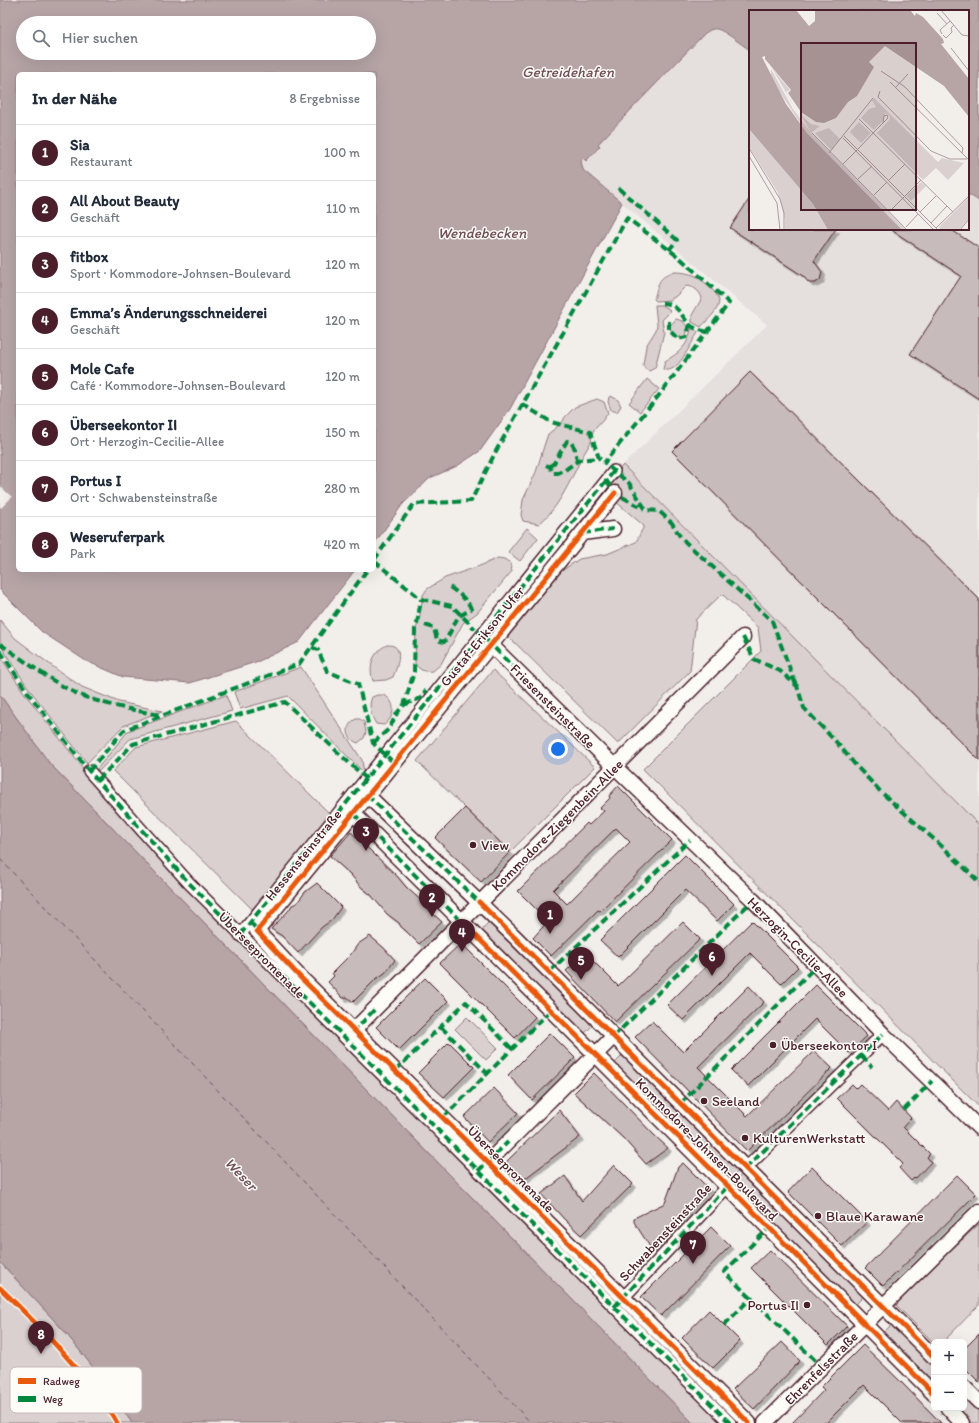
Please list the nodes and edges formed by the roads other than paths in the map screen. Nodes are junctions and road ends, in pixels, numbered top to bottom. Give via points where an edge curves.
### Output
1 (614, 471) dead end
2 (615, 492) dead end
3 (613, 529) dead end
4 (582, 533) junction
5 (743, 637) dead end
6 (491, 645) junction
7 (615, 767) junction
8 (89, 771) dead end
9 (368, 795) junction
10 (352, 813) junction
11 (479, 902) junction
12 (462, 921) junction
13 (253, 927) junction
14 (240, 934) junction
15 (354, 1030) junction
16 (883, 1034) junction
17 (613, 1037) junction
18 (596, 1055) junction
19 (979, 1128) edge
20 (488, 1162) junction
21 (745, 1169) junction
22 (728, 1186) junction
23 (979, 1212) edge
24 (623, 1298) junction
25 (883, 1306) junction
26 (865, 1325) junction
27 (931, 1354) edge
28 (967, 1390) edge
29 (931, 1391) edge
30 (979, 1402) edge
31 (951, 1411) edge
32 (730, 1423) edge
33 (749, 1423) edge
34 (765, 1423) edge
35 (962, 1423) edge

1 - 13 street
2 - 4 street, Gustaf-Erikson-Ufer
3 - 4 street
4 - 6 street, Gustaf-Erikson-Ufer
5 - 7 street, Kommodore-Ziegenbein-Allee
6 - 7 street, Friesensteinstraße
6 - 9 street, Gustaf-Erikson-Ufer
7 - 11 street, Kommodore-Ziegenbein-Allee
7 - 16 street, Herzogin-Cecilie-Allee via 753,900
8 - 14 street, Überseepromenade via 189,883
9 - 10 street, Hessensteinstraße
9 - 11 street, Kommodore-Johnsen-Boulevard
10 - 12 street, Kommodore-Johnsen-Boulevard
10 - 13 street, Hessensteinstraße
11 - 12 street, Kommodore-Ziegenbein-Allee
11 - 17 street, Kommodore-Johnsen-Boulevard
12 - 15 street, Kommodore-Ziegenbein-Allee
12 - 18 street, Kommodore-Johnsen-Boulevard
13 - 14 street
13 - 15 street, Überseepromenade
14 - 32 street, Überseepromenade
15 - 20 street, Überseepromenade
16 - 19 street, Herzogin-Cecilie-Allee
16 - 21 street
17 - 18 street
17 - 21 street, Kommodore-Johnsen-Boulevard
18 - 20 street
18 - 22 street, Kommodore-Johnsen-Boulevard
20 - 24 street, Überseepromenade
21 - 25 street, Kommodore-Johnsen-Boulevard
22 - 24 street, Schwabensteinstraße
22 - 26 street, Kommodore-Johnsen-Boulevard
23 - 25 street, Ehrenfelsstraße
24 - 33 street, Überseepromenade
25 - 26 street, Ehrenfelsstraße
25 - 27 street, Kommodore-Johnsen-Boulevard
26 - 29 street, Kommodore-Johnsen-Boulevard
26 - 34 street, Ehrenfelsstraße
28 - 30 street
31 - 35 street

